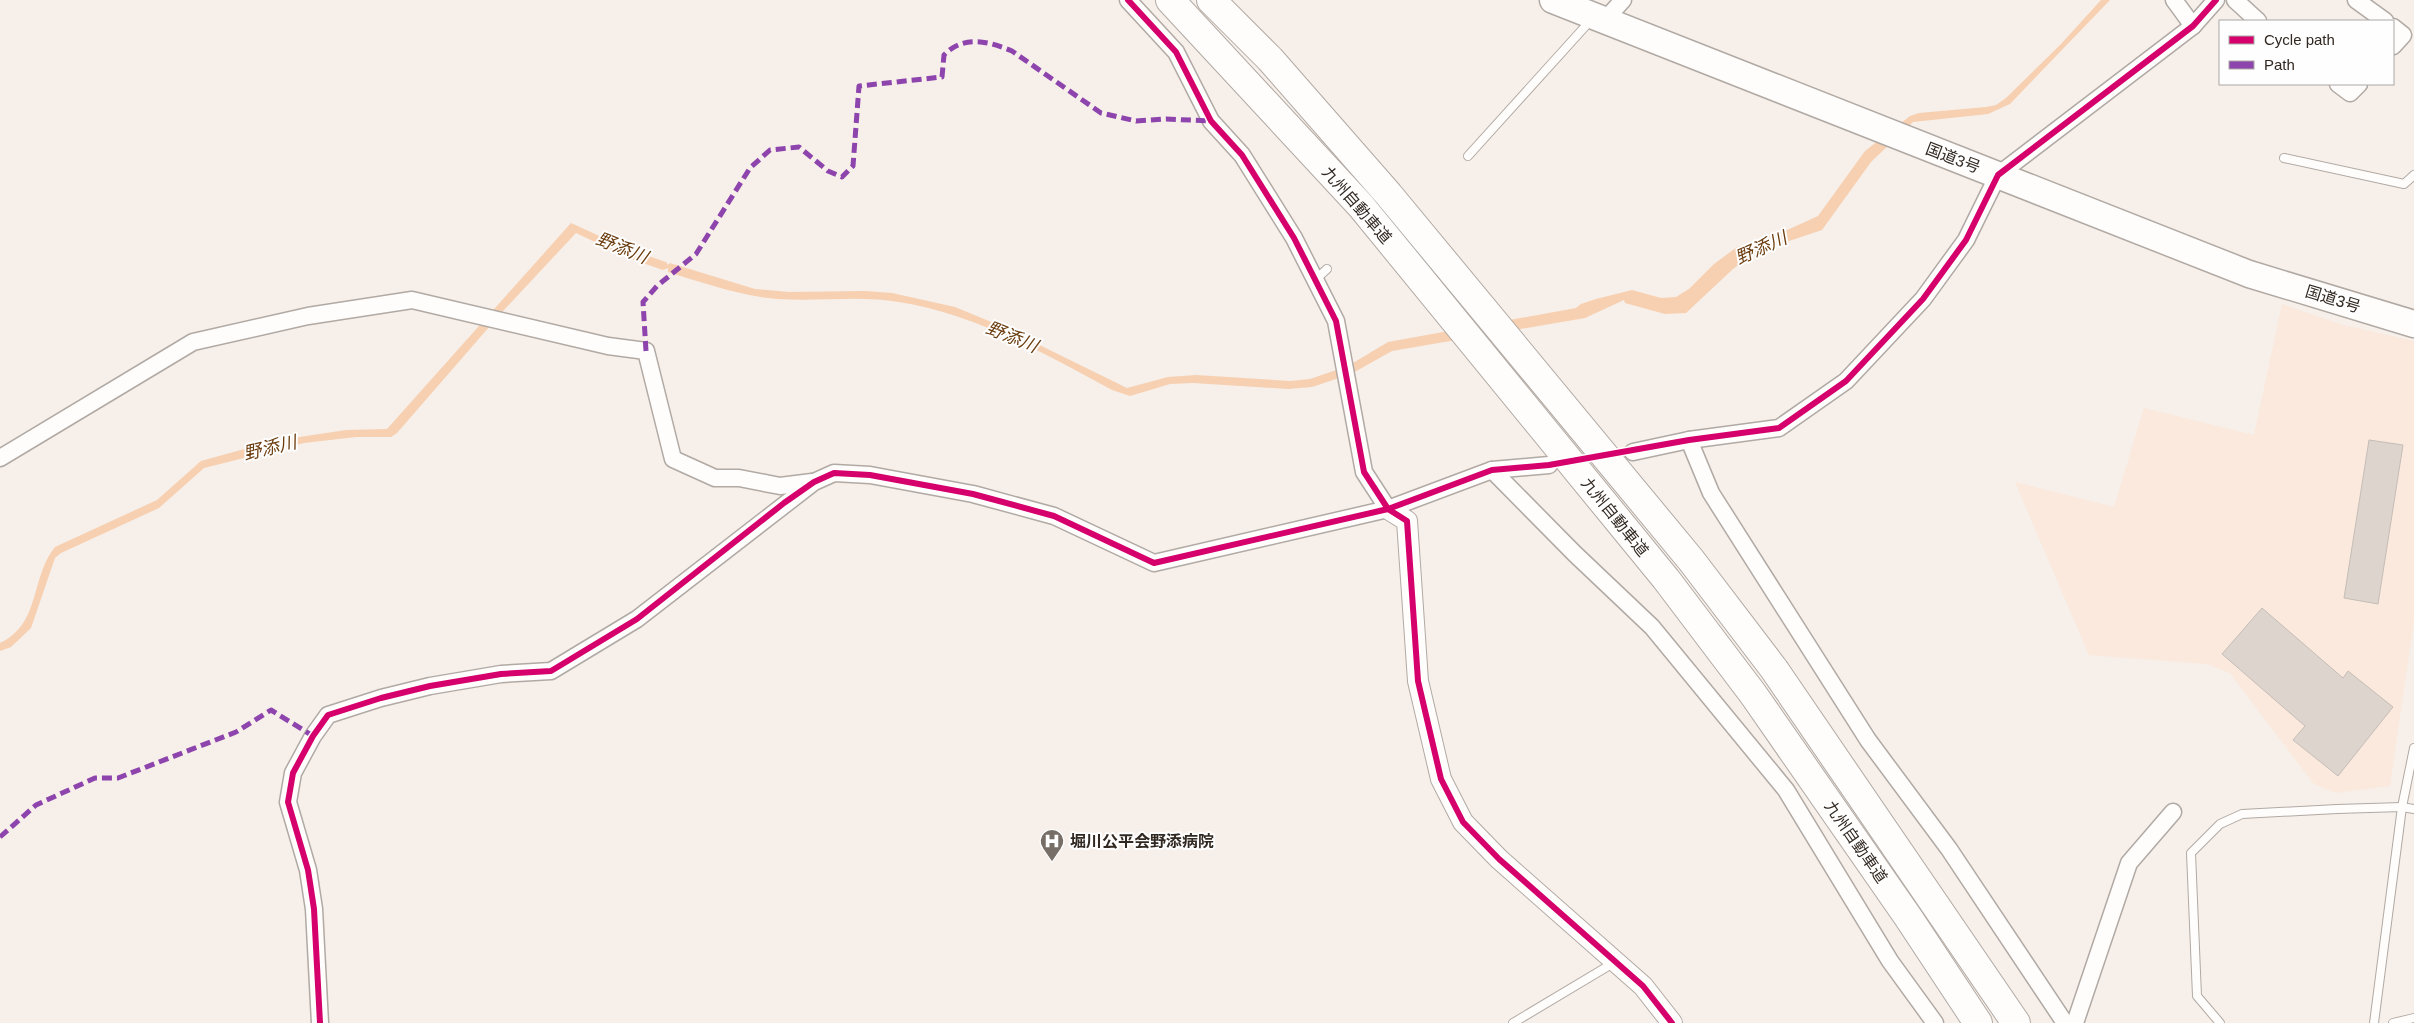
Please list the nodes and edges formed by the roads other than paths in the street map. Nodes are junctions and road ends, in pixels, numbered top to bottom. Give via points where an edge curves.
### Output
1 (1128, 0) edge
2 (1170, 0) edge
3 (1211, 0) edge
4 (1554, 0) edge
5 (1623, 0) edge
6 (2174, 0) edge
7 (2216, 0) edge
8 (2235, 0) edge
9 (2356, 0) edge
10 (1600, 18) junction
11 (2257, 20) edge
12 (2384, 20) edge
13 (2193, 26) junction
14 (2394, 28) edge
15 (2394, 45) edge
16 (2339, 85) edge
17 (2358, 85) edge
18 (1468, 156) dead end
19 (2284, 158) dead end
20 (1998, 175) junction
21 (2414, 175) edge
22 (1327, 269) dead end
23 (1314, 280) junction
24 (2414, 324) edge
25 (1689, 440) junction
26 (1633, 452) dead end
27 (0, 458) edge
28 (1549, 466) dead end
29 (1492, 470) junction
30 (814, 482) junction
31 (1388, 508) junction
32 (2414, 748) edge
33 (2402, 807) junction
34 (2414, 808) edge
35 (2174, 812) dead end
36 (1617, 961) junction
37 (2414, 1018) edge
38 (320, 1023) edge
39 (1513, 1023) edge
40 (1672, 1023) edge
41 (1935, 1023) edge
42 (1978, 1023) edge
43 (2016, 1023) edge
44 (2065, 1023) edge
45 (2075, 1023) edge
46 (2220, 1023) edge
47 (2374, 1023) edge
48 (2393, 1023) edge

1 - 23 street via 1176,52 1212,121 1242,155 1294,238
2 - 42 highway, 九州自動車道 via 1361,206 1666,579 1753,694
3 - 43 highway, 九州自動車道 via 1270,59 1389,195 1691,560 1774,669
4 - 10 highway, 国道3号
5 - 10 street
6 - 13 street
7 - 13 street
8 - 11 street
9 - 12 street
10 - 18 lane
10 - 20 highway, 国道3号
13 - 20 street
14 - 15 street via 2403,35
16 - 17 street via 2350,93
19 - 21 lane via 2404,184
20 - 24 highway, 国道3号 via 2249,274
20 - 25 street via 1966,240 1923,299 1846,381 1779,428
22 - 23 lane
23 - 31 street via 1336,320 1364,472
25 - 26 street
25 - 44 street via 1711,493 1868,740 1949,849
27 - 30 street via 193,342 308,316 412,300 608,346 646,351 673,459 715,478 739,478 780,486
28 - 29 street
29 - 31 street
29 - 41 street via 1652,627 1786,790 1890,961
30 - 31 street via 834,473 870,475 973,494 1054,516 1154,563
30 - 38 street via 637,618 551,671 500,674 430,686 328,715 293,773 288,802 308,870 314,909
31 - 36 street via 1407,521 1418,681 1441,779 1464,822 1499,859
32 - 33 lane
33 - 34 lane
33 - 46 lane via 2242,814 2220,824 2192,853 2197,996
33 - 47 lane
35 - 45 street via 2129,863
36 - 39 lane
36 - 40 street via 1643,986
37 - 48 lane

